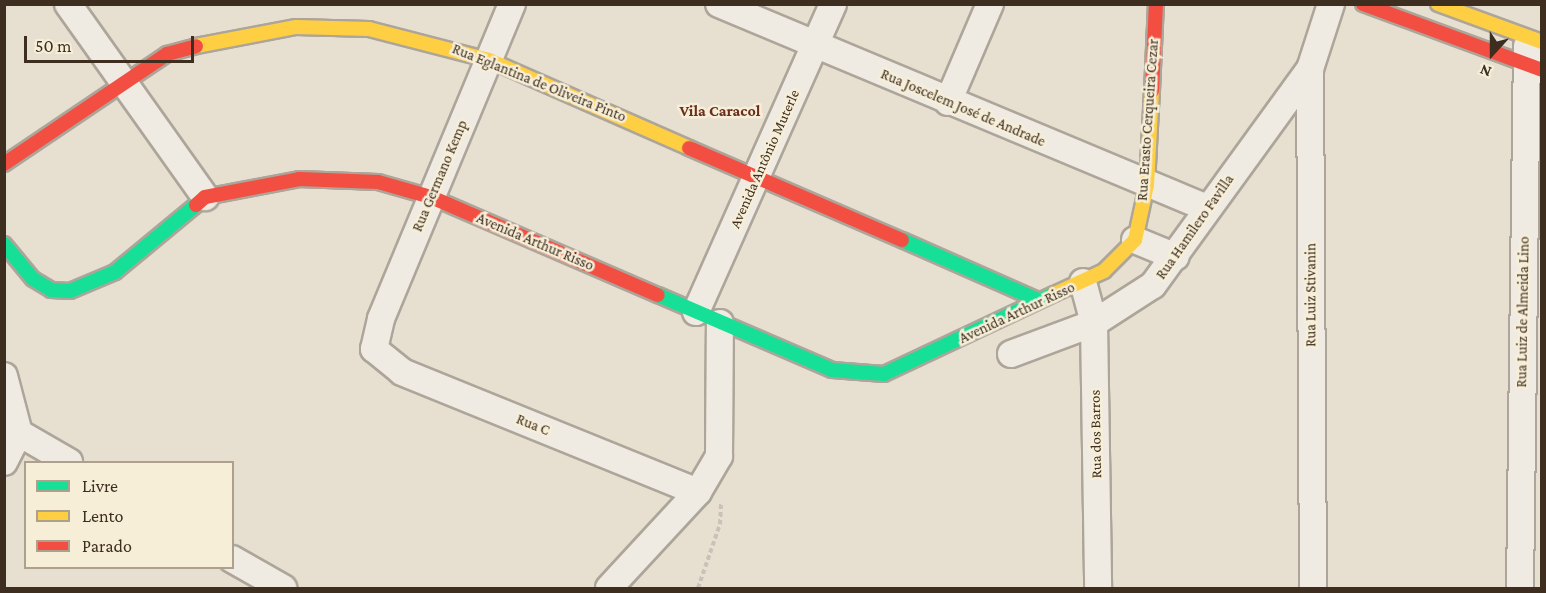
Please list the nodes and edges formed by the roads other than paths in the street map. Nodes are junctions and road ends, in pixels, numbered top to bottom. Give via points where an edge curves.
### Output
1 (68, 4) edge
2 (512, 4) edge
3 (719, 4) edge
4 (832, 4) edge
5 (990, 4) edge
6 (1156, 4) edge
7 (1331, 4) edge
8 (1362, 4) edge
9 (1438, 4) edge
10 (1535, 39) edge
11 (816, 46) junction
12 (489, 60) junction
13 (1534, 67) edge
14 (1310, 69) junction
15 (122, 80) junction
16 (948, 102) junction
17 (4, 164) edge
18 (759, 174) junction
19 (1147, 185) junction
20 (206, 197) junction
21 (431, 197) junction
22 (1207, 208) junction
23 (1135, 240) junction
24 (4, 244) edge
25 (1176, 257) junction
26 (1083, 282) junction
27 (1038, 300) junction
28 (696, 312) junction
29 (720, 323) junction
30 (1094, 323) junction
31 (374, 349) joint
32 (1011, 354) dead end
33 (4, 376) edge
34 (19, 433) junction
35 (67, 461) edge
36 (4, 462) edge
37 (709, 494) junction
38 (234, 560) edge
39 (283, 588) edge
40 (609, 588) edge
41 (1098, 588) edge
42 (1313, 588) edge
43 (1520, 588) edge

1 - 15 street
2 - 12 street, Rua Germano Kemp
3 - 11 street, Rua Joscelem José de Andrade
4 - 11 street, Avenida Antônio Muterle
5 - 16 street
6 - 19 street, Rua Erasto Cerqueira Cezar
7 - 14 street, Rua Luiz Stivanin
8 - 13 street
9 - 10 street
10 - 13 street, Rua Luiz de Almeida Lino
11 - 16 street, Rua Joscelem José de Andrade
11 - 18 street, Avenida Antônio Muterle
12 - 15 street, Rua Eglantina de Oliveira Pinto via 369,29 296,27 177,51
12 - 18 street, Rua Eglantina de Oliveira Pinto
12 - 21 street, Rua Germano Kemp
13 - 43 street, Rua Luiz de Almeida Lino
14 - 22 street, Rua Hamilero Favilla
14 - 42 street, Rua Luiz Stivanin
15 - 17 street, Rua Eglantina de Oliveira Pinto
15 - 20 street
16 - 19 street, Rua Joscelem José de Andrade
18 - 27 street, Rua Eglantina de Oliveira Pinto
18 - 28 street, Avenida Antônio Muterle
19 - 22 street, Rua Joscelem José de Andrade
19 - 23 street, Rua Erasto Cerqueira Cezar
20 - 21 street, Avenida Arthur Risso via 299,179 378,182
20 - 24 street, Avenida Arthur Risso via 115,272 70,291 51,290 33,279
21 - 28 street, Avenida Arthur Risso
21 - 31 street, Rua Germano Kemp
22 - 25 street, Rua Hamilero Favilla
23 - 25 street
23 - 26 street, Rua Erasto Cerqueira Cezar via 1119,261
25 - 30 street, Rua Hamilero Favilla via 1153,285
26 - 27 street, Avenida Arthur Risso
26 - 30 street, Rua dos Barros
27 - 29 street, Avenida Arthur Risso via 911,364 859,375 832,370
28 - 29 street, Avenida Arthur Risso
29 - 37 street via 719,456
30 - 32 street, Rua Hamilero Favilla
30 - 41 street, Rua dos Barros
31 - 37 street, Rua C via 402,372
33 - 34 street
34 - 35 street
34 - 36 street
37 - 40 street
38 - 39 street

